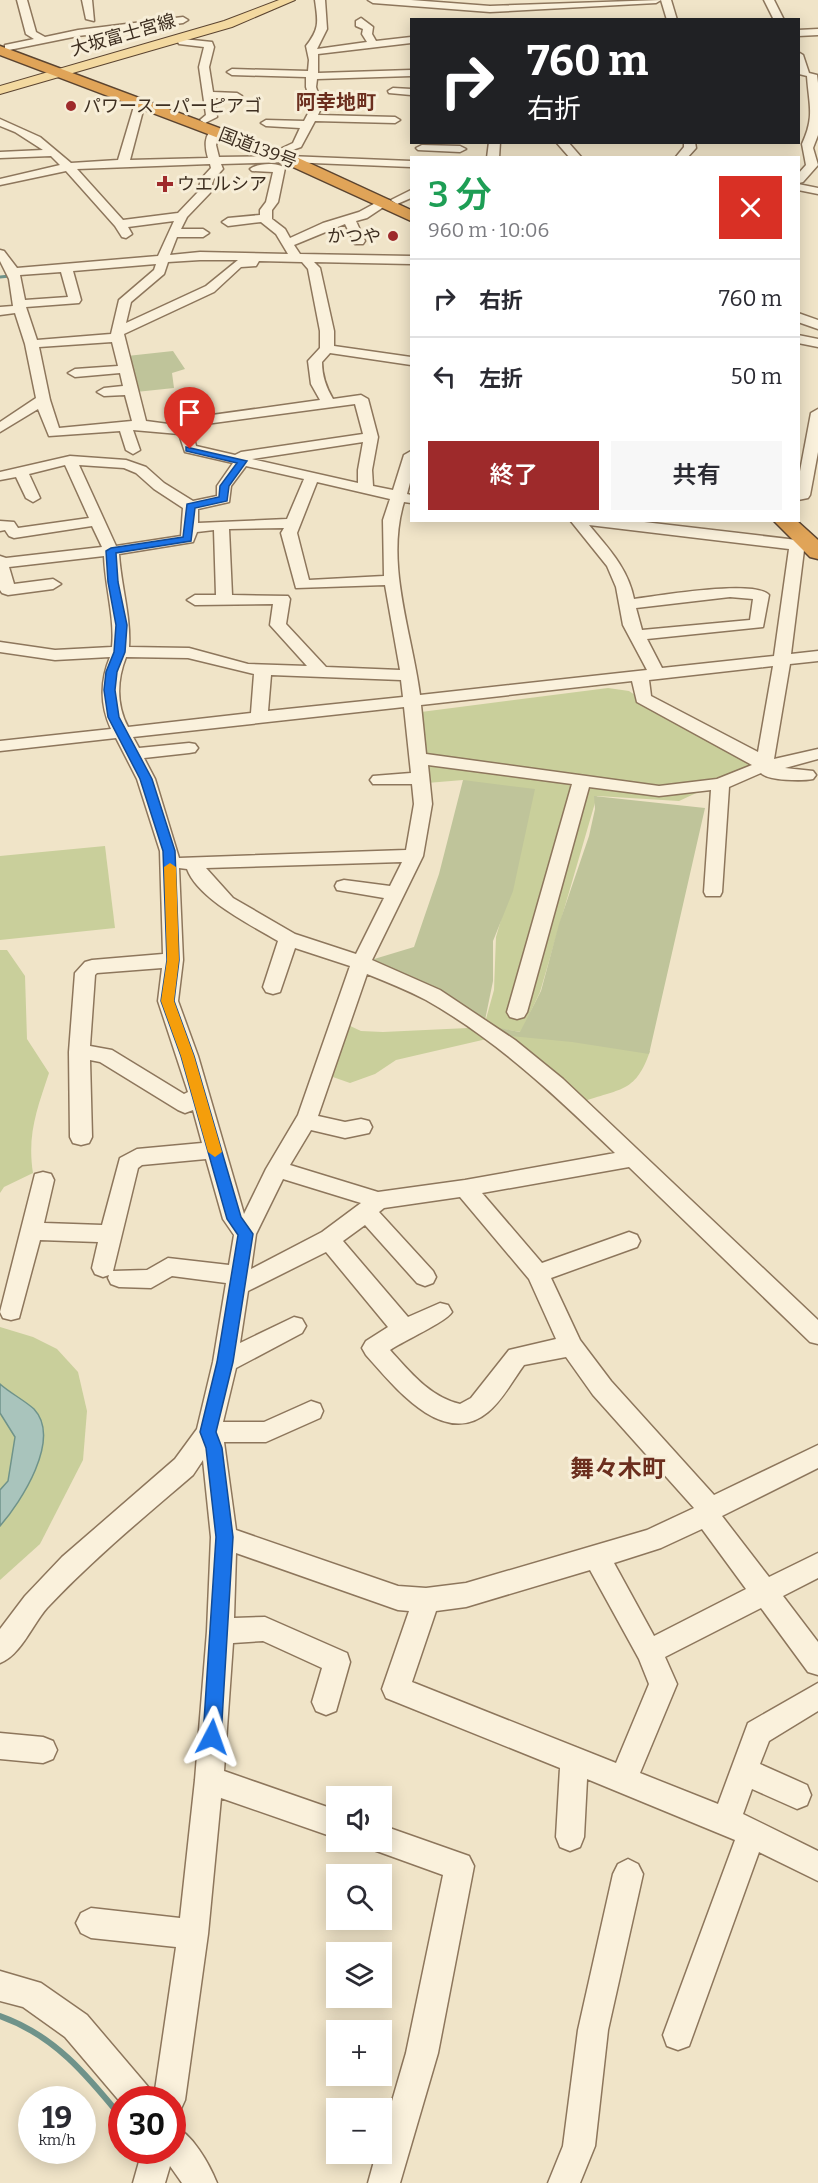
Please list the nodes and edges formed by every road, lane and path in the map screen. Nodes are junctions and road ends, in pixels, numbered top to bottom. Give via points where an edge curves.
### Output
1 (22, 0) edge
2 (87, 0) edge
3 (289, 0) edge
4 (320, 0) edge
5 (373, 0) edge
6 (656, 0) edge
7 (666, 0) edge
8 (769, 0) edge
9 (457, 4) edge
10 (512, 9) edge
11 (671, 18) edge
12 (778, 18) edge
13 (91, 20) dead end
14 (361, 21) dead end
15 (818, 32) edge
16 (800, 33) edge
17 (190, 35) junction
18 (42, 39) junction
19 (410, 40) edge
20 (800, 43) edge
21 (818, 43) edge
22 (374, 46) junction
23 (3, 47) edge
24 (313, 52) junction
25 (800, 59) edge
26 (63, 71) junction
27 (232, 72) dead end
28 (410, 73) edge
29 (312, 75) junction
30 (808, 75) edge
31 (0, 90) edge
32 (207, 91) junction
33 (240, 91) dead end
34 (393, 91) dead end
35 (410, 92) edge
36 (140, 103) junction
37 (395, 120) dead end
38 (0, 122) edge
39 (266, 123) dead end
40 (309, 123) junction
41 (210, 126) junction
42 (385, 130) dead end
43 (563, 144) edge
44 (689, 144) edge
45 (463, 146) edge
46 (370, 147) dead end
47 (422, 148) dead end
48 (53, 153) junction
49 (0, 154) edge
50 (286, 155) junction
51 (575, 156) edge
52 (682, 156) edge
53 (308, 160) junction
54 (213, 161) junction
55 (364, 162) junction
56 (123, 163) junction
57 (410, 164) edge
58 (69, 166) junction
59 (245, 170) dead end
60 (800, 180) edge
61 (2, 181) edge
62 (818, 182) edge
63 (800, 183) edge
64 (800, 184) edge
65 (818, 190) edge
66 (401, 201) edge
67 (352, 214) junction
68 (410, 214) edge
69 (182, 216) junction
70 (266, 218) junction
71 (228, 222) dead end
72 (174, 232) junction
73 (203, 233) dead end
74 (284, 238) junction
75 (359, 241) dead end
76 (0, 254) edge
77 (254, 256) junction
78 (302, 256) junction
79 (162, 259) junction
80 (410, 260) edge
81 (8, 267) edge
82 (66, 267) junction
83 (0, 292) edge
84 (19, 302) junction
85 (0, 311) edge
86 (800, 318) edge
87 (818, 325) edge
88 (117, 335) junction
89 (800, 339) edge
90 (818, 343) edge
91 (32, 344) junction
92 (327, 349) junction
93 (410, 361) edge
94 (75, 374) dead end
95 (128, 379) junction
96 (87, 384) dead end
97 (321, 391) junction
98 (104, 392) dead end
99 (42, 400) junction
100 (329, 403) junction
101 (204, 406) dead end
102 (226, 410) junction
103 (817, 418) edge
104 (133, 426) junction
105 (800, 427) edge
106 (0, 428) edge
107 (185, 430) junction
108 (371, 437) junction
109 (133, 450) dead end
110 (226, 458) junction
111 (70, 460) junction
112 (242, 461) junction
113 (410, 462) edge
114 (365, 470) junction
115 (21, 472) junction
116 (0, 476) edge
117 (315, 477) junction
118 (366, 488) junction
119 (800, 496) edge
120 (33, 498) dead end
121 (405, 498) edge
122 (191, 506) junction
123 (97, 521) junction
124 (800, 521) edge
125 (580, 522) edge
126 (603, 522) edge
127 (785, 522) edge
128 (292, 523) junction
129 (221, 525) junction
130 (190, 528) junction
131 (7, 530) edge
132 (812, 544) edge
133 (111, 551) junction
134 (20, 561) junction
135 (1, 562) edge
136 (392, 580) junction
137 (54, 584) dead end
138 (224, 598) junction
139 (195, 600) dead end
140 (628, 604) junction
141 (637, 635) junction
142 (0, 647) edge
143 (120, 652) junction
144 (818, 656) edge
145 (782, 660) junction
146 (263, 670) junction
147 (322, 673) junction
148 (410, 675) junction
149 (649, 675) junction
150 (412, 701) junction
151 (260, 716) junction
152 (124, 733) junction
153 (0, 746) edge
154 (189, 748) dead end
155 (134, 754) junction
156 (818, 754) edge
157 (418, 758) junction
158 (764, 766) junction
159 (807, 775) dead end
160 (420, 778) junction
161 (379, 780) dead end
162 (582, 780) junction
163 (720, 784) junction
164 (414, 856) junction
165 (194, 862) junction
166 (170, 863) junction
167 (344, 886) dead end
168 (713, 892) dead end
169 (396, 893) junction
170 (288, 939) junction
171 (173, 960) junction
172 (362, 963) junction
173 (273, 987) dead end
174 (517, 1012) dead end
175 (79, 1052) junction
176 (198, 1095) junction
177 (305, 1120) junction
178 (361, 1127) dead end
179 (81, 1137) dead end
180 (214, 1150) junction
181 (633, 1158) junction
182 (277, 1169) junction
183 (43, 1180) dead end
184 (465, 1188) junction
185 (372, 1206) junction
186 (31, 1231) junction
187 (111, 1234) junction
188 (245, 1234) junction
189 (329, 1240) junction
190 (629, 1240) dead end
191 (538, 1274) junction
192 (425, 1277) dead end
193 (239, 1280) junction
194 (11, 1311) dead end
195 (440, 1312) dead end
196 (294, 1326) dead end
197 (404, 1329) junction
198 (818, 1335) edge
199 (571, 1346) junction
200 (225, 1362) junction
201 (311, 1411) dead end
202 (208, 1432) junction
203 (818, 1456) edge
204 (708, 1512) junction
205 (225, 1537) junction
206 (597, 1557) junction
207 (818, 1565) edge
208 (766, 1592) junction
209 (426, 1600) junction
210 (220, 1631) junction
211 (0, 1651) edge
212 (649, 1652) junction
213 (818, 1663) edge
214 (818, 1696) edge
215 (326, 1702) dead end
216 (0, 1746) edge
217 (43, 1750) dead end
218 (576, 1760) junction
219 (744, 1771) junction
220 (624, 1778) junction
221 (208, 1780) junction
222 (797, 1795) dead end
223 (326, 1821) edge
224 (739, 1827) junction
225 (570, 1837) dead end
226 (392, 1843) edge
227 (818, 1866) edge
228 (628, 1874) dead end
229 (91, 1923) dead end
230 (193, 1934) junction
231 (0, 1986) edge
232 (678, 2035) dead end
233 (127, 2086) edge
234 (171, 2086) edge
235 (186, 2161) edge
236 (154, 2164) edge
237 (149, 2183) edge
238 (201, 2183) edge
239 (384, 2183) edge
240 (564, 2183) edge

1 - 18 street via 31,34
2 - 13 street
3 - 17 main road, 大坂富士宮線
4 - 24 street via 324,19 320,36 311,46
5 - 9 street
6 - 10 street
7 - 11 street
8 - 12 street
9 - 10 street
14 - 22 street via 361,26 368,27 367,34
15 - 16 street
17 - 18 street via 181,15 77,29
17 - 26 main road, 大坂富士宮線
17 - 32 street via 183,42 209,47 204,67
18 - 23 street
19 - 22 street
20 - 21 street
22 - 24 street
23 - 26 highway, 国道139号
24 - 29 street
25 - 30 street
26 - 31 main road, 大坂富士宮線
26 - 36 highway, 国道139号
26 - 41 highway, 国道139号
27 - 29 street
28 - 29 street
29 - 40 street via 317,106
30 - 60 street via 816,126 806,150 812,165
32 - 33 street
32 - 41 street
34 - 35 street
36 - 41 highway, 国道139号
36 - 56 street
37 - 40 street
38 - 48 street via 24,130
39 - 40 street
40 - 42 street
40 - 50 street via 297,145
41 - 50 highway, 国道139号
41 - 54 street
43 - 51 street
44 - 52 street
45 - 47 street
46 - 55 street
48 - 49 street
48 - 58 street
48 - 61 street via 1,176
50 - 53 highway, 国道139号
50 - 54 street
50 - 66 highway, 国道139号
53 - 55 street
53 - 66 highway, 国道139号
54 - 56 street
54 - 69 street via 217,169 207,179 204,193
55 - 57 street
56 - 58 street
58 - 61 street
58 - 69 street via 123,229
59 - 70 street via 279,168
62 - 63 street
64 - 65 street
66 - 67 street
66 - 68 highway, 国道139号
67 - 74 street via 308,235
67 - 75 street
69 - 72 street
70 - 71 street
70 - 74 street
72 - 73 street
72 - 79 street
74 - 78 street
76 - 81 street
77 - 78 street
77 - 79 street
77 - 88 street via 252,263 231,268 210,289
78 - 80 street
78 - 92 street via 314,268 327,330
79 - 82 street
79 - 88 street via 156,276 125,300
81 - 82 street
81 - 84 street
82 - 84 street via 75,300
83 - 84 street
84 - 85 street
84 - 91 street
86 - 87 street
88 - 91 street
88 - 95 street
89 - 90 street
91 - 99 street
92 - 93 street
92 - 97 street via 315,361
94 - 95 street
95 - 96 street
95 - 98 street
95 - 104 street
97 - 100 street
97 - 102 street
99 - 104 street via 54,434
99 - 106 street
100 - 102 street
100 - 108 street via 361,399
101 - 102 street
102 - 107 street via 183,423
103 - 105 street
103 - 119 street
104 - 107 street
104 - 109 street
107 - 110 street via 190,449
108 - 110 street
108 - 114 street
110 - 112 street
111 - 115 street
111 - 122 street via 126,464 141,470
111 - 123 street
112 - 117 street
112 - 122 street via 224,486 224,499
113 - 121 street
114 - 117 street
114 - 118 street
115 - 116 street
115 - 120 street
117 - 118 street
117 - 128 street
118 - 121 street
121 - 136 street via 391,520
122 - 130 street
123 - 131 street
123 - 133 street
124 - 132 highway
125 - 140 street via 614,565
126 - 132 street
127 - 132 highway
128 - 129 street
128 - 136 street via 289,533 302,585
129 - 130 street
129 - 138 street
130 - 133 street via 188,539
131 - 134 street
132 - 145 street
133 - 134 street
133 - 143 street via 122,625
134 - 135 street
135 - 137 street via 8,590
136 - 148 street
138 - 139 street
138 - 147 street via 282,599 278,625
140 - 141 street
140 - 141 street via 730,592 761,595 757,624
141 - 149 street
142 - 143 street via 55,655
143 - 146 street via 189,653
143 - 152 street via 110,690 114,717
144 - 145 street
145 - 149 street
145 - 158 street
146 - 147 street
146 - 151 street
147 - 148 street
148 - 150 street
149 - 150 street
149 - 158 street via 643,698
150 - 151 street
150 - 157 street
151 - 152 street
152 - 153 street
152 - 155 street
154 - 155 street
155 - 166 street via 146,779
156 - 158 street
157 - 160 street
157 - 162 street
158 - 159 street via 771,775
158 - 163 street
160 - 161 street
160 - 164 street via 423,804
162 - 163 street via 659,791
162 - 174 street
163 - 168 street
164 - 165 street
164 - 169 street
165 - 166 street
165 - 170 street via 198,873 226,902
166 - 171 street
167 - 169 street
169 - 172 street
170 - 172 street
170 - 173 street
171 - 175 street via 92,967 85,973
171 - 176 street via 168,1001
172 - 177 street
172 - 181 street via 433,995 508,1045 556,1084
175 - 176 street via 105,1055 185,1105
175 - 179 street
176 - 180 street
177 - 178 street via 345,1130
177 - 182 street
180 - 187 street via 137,1157 128,1164
180 - 188 street via 234,1219
181 - 184 street
181 - 198 street
182 - 185 street
182 - 188 street
183 - 186 street
184 - 185 street
184 - 191 street
185 - 189 street
185 - 192 street
186 - 187 street
186 - 194 street
187 - 193 street via 111,1273 151,1280 168,1267
188 - 193 street
189 - 193 street
189 - 197 street
190 - 191 street
191 - 199 street
193 - 200 street
195 - 197 street
196 - 200 street
197 - 199 street via 374,1348 411,1389 441,1410 463,1414 480,1405 517,1357
199 - 204 street
200 - 202 street
201 - 202 street via 266,1432
202 - 205 street via 214,1448
202 - 211 street via 184,1467 71,1565 34,1604
203 - 204 street
204 - 206 street via 652,1540
204 - 208 street
205 - 209 street via 398,1598
205 - 210 street
206 - 209 street via 466,1595
206 - 212 street
207 - 208 street
208 - 212 street
208 - 213 street
209 - 218 street via 396,1689
210 - 215 street via 265,1629 337,1662
210 - 221 street
212 - 220 street via 663,1684
214 - 219 street via 758,1732
216 - 217 street
218 - 220 street
218 - 225 street
219 - 222 street
219 - 224 street
220 - 224 street
221 - 223 street
221 - 230 street
224 - 227 street
224 - 232 street
226 - 239 street via 459,1866 422,2054
228 - 240 street via 593,2030 579,2146
229 - 230 street
230 - 234 street
231 - 233 street via 30,1994 76,2026
235 - 238 street
236 - 237 street

